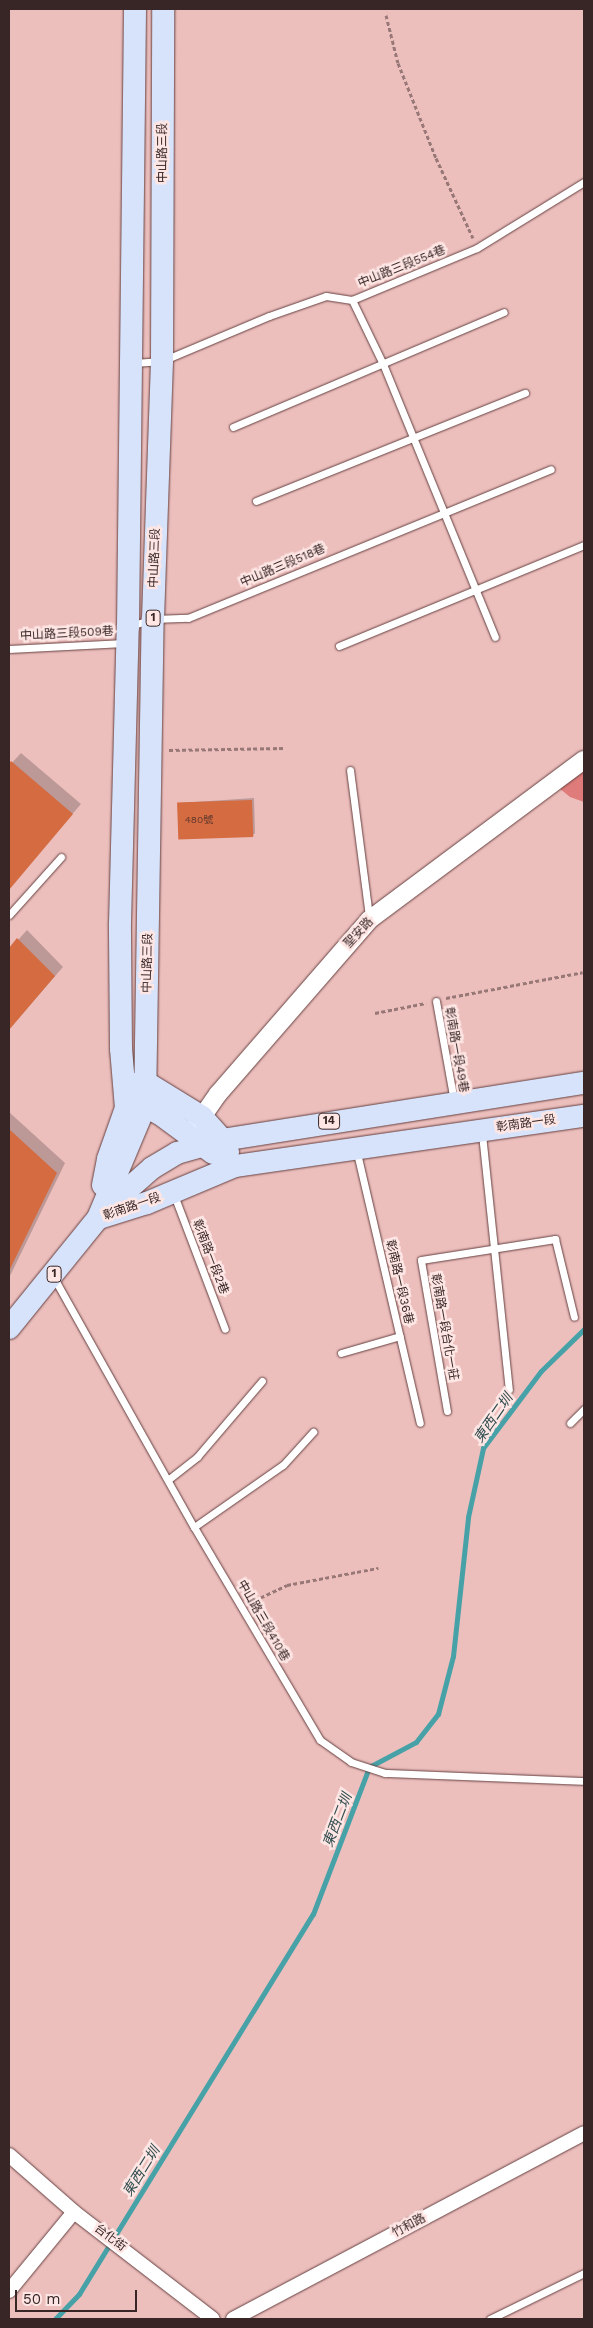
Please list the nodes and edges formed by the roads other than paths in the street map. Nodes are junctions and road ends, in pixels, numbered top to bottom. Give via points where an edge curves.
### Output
1 (135, 9) edge
2 (163, 9) edge
3 (584, 182) edge
4 (352, 300) junction
5 (504, 312) dead end
6 (162, 361) junction
7 (131, 363) junction
8 (383, 364) junction
9 (525, 393) dead end
10 (233, 427) dead end
11 (414, 437) junction
12 (551, 468) dead end
13 (256, 501) dead end
14 (444, 511) junction
15 (584, 545) edge
16 (477, 590) junction
17 (153, 619) junction
18 (127, 635) junction
19 (495, 637) dead end
20 (340, 646) dead end
21 (9, 649) edge
22 (584, 760) edge
23 (350, 770) dead end
24 (61, 857) dead end
25 (9, 915) edge
26 (370, 920) junction
27 (436, 1000) road end
28 (147, 1083) junction
29 (584, 1083) edge
30 (125, 1084) junction
31 (455, 1104) junction
32 (135, 1107) junction
33 (584, 1116) edge
34 (481, 1130) junction
35 (198, 1132) junction
36 (223, 1140) junction
37 (355, 1147) junction
38 (235, 1166) junction
39 (173, 1192) junction
40 (98, 1218) junction
41 (494, 1249) junction
42 (53, 1275) junction
43 (574, 1317) dead end
44 (9, 1328) edge
45 (226, 1329) dead end
46 (400, 1336) junction
47 (341, 1353) dead end
48 (262, 1381) dead end
49 (509, 1390) dead end
50 (584, 1409) edge
51 (447, 1411) dead end
52 (420, 1423) dead end
53 (570, 1423) dead end
54 (313, 1432) dead end
55 (169, 1479) junction
56 (194, 1527) junction
57 (584, 1781) edge
58 (584, 2133) edge
59 (9, 2155) edge
60 (74, 2212) junction
61 (584, 2273) edge
62 (9, 2291) edge
63 (213, 2319) edge
64 (233, 2319) edge
65 (490, 2319) edge

1 - 7 main road, 中山路三段 / 1
2 - 6 main road, 中山路三段 / 1
3 - 4 lane, 中山路三段554巷 via 477,248
4 - 6 lane, 中山路三段554巷 via 326,296
4 - 8 lane
5 - 8 lane
6 - 7 lane, 中山路三段554巷
6 - 17 main road, 中山路三段 / 1
7 - 18 main road, 中山路三段 / 1
8 - 10 lane
8 - 11 lane
9 - 11 lane
11 - 13 lane
11 - 14 lane
12 - 14 lane, 中山路三段518巷
14 - 16 lane
14 - 17 lane, 中山路三段518巷 via 188,618
15 - 16 lane
16 - 19 lane
16 - 20 lane
17 - 18 lane, 中山路三段518巷
17 - 28 main road, 中山路三段 / 1
18 - 21 lane, 中山路三段509巷
18 - 30 main road, 中山路三段 / 1 via 120,923 121,1049
22 - 26 street, 聖安路
23 - 26 lane
24 - 25 lane
26 - 35 street, 聖安路 via 218,1094
27 - 31 lane, 彰南路一段49巷
28 - 30 main road
28 - 32 main road, 中山路三段 / 1
28 - 35 main road
29 - 31 main road, 14
30 - 32 main road, 中山路三段 / 1
31 - 36 main road, 14
32 - 35 main road
32 - 40 main road, 中山路三段 / 1
33 - 34 main road, 彰南路一段
34 - 37 main road, 彰南路一段
34 - 41 lane
35 - 36 main road
35 - 38 main road
35 - 40 main road, 彰南路一段 via 177,1153 131,1184
36 - 38 main road
37 - 38 main road, 彰南路一段
37 - 46 lane, 彰南路一段36巷
38 - 39 main road, 彰南路一段
39 - 40 main road, 彰南路一段
39 - 45 lane, 彰南路一段2巷
40 - 42 main road, 中山路三段 / 1
41 - 43 lane, 彰南路一段台化一莊 via 556,1239
41 - 49 lane
41 - 51 lane, 彰南路一段台化一莊 via 421,1260
42 - 44 main road, 中山路三段 / 1
42 - 55 lane, 中山路三段410巷
46 - 47 lane
46 - 52 lane, 彰南路一段36巷
48 - 55 lane via 197,1457
50 - 53 lane
54 - 56 lane via 282,1466
55 - 56 lane, 中山路三段410巷
56 - 57 lane, 中山路三段410巷 via 320,1740 352,1762 385,1773
58 - 64 street, 竹和路
59 - 60 street, 台化街
60 - 62 street
60 - 63 street, 台化街 via 103,2231
61 - 65 lane

